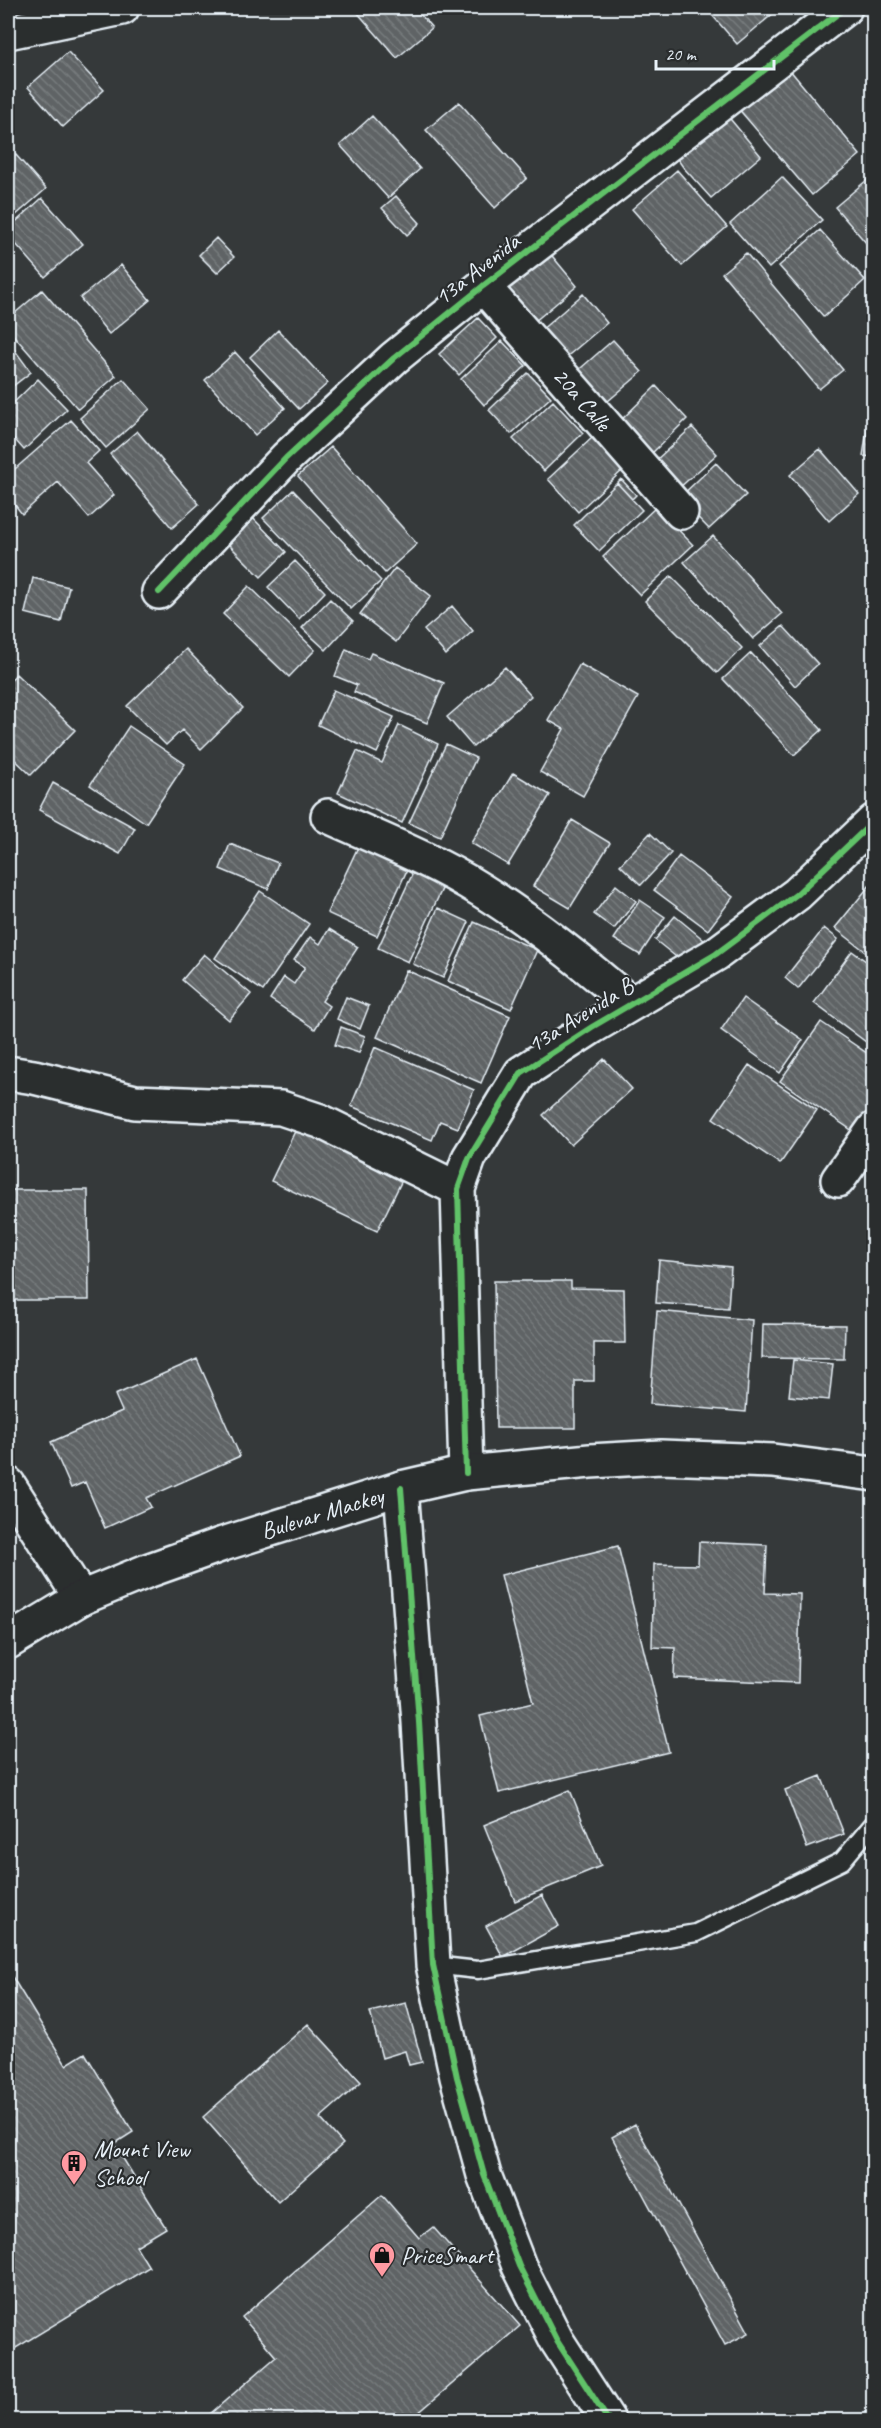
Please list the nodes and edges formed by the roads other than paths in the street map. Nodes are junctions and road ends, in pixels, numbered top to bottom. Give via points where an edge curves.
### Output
1 (122, 8) edge
2 (845, 8) edge
3 (8, 32) edge
4 (483, 286) junction
5 (681, 512) dead end
6 (159, 592) dead end
7 (328, 816) dead end
8 (873, 821) edge
9 (631, 1004) junction
10 (8, 1073) edge
11 (873, 1129) edge
12 (838, 1180) dead end
13 (458, 1188) junction
14 (466, 1473) junction
15 (873, 1474) edge
16 (8, 1484) edge
17 (401, 1488) junction
18 (81, 1598) junction
19 (8, 1642) edge
20 (873, 1823) edge
21 (433, 1965) junction
22 (609, 2421) edge

1 - 3 street
2 - 4 street, 13a Avenida
4 - 5 street, 20a Calle
4 - 6 street, 13a Avenida via 394,358 286,458
7 - 9 street via 480,890 582,961
8 - 9 street, 13a Avenida B via 797,894 716,954
9 - 13 street, 13a Avenida B via 521,1073 469,1158
10 - 13 street via 135,1102 282,1108 320,1121
11 - 12 street
13 - 14 street, 13a Avenida B
14 - 15 street, Bulevar Mackey via 661,1457 773,1461
14 - 17 street, Bulevar Mackey
16 - 18 street
17 - 18 street, Bulevar Mackey via 212,1548
17 - 21 street
18 - 19 street, Bulevar Mackey
20 - 21 lane via 842,1861 696,1933 478,1970
21 - 22 street via 484,2175 524,2275 558,2341

